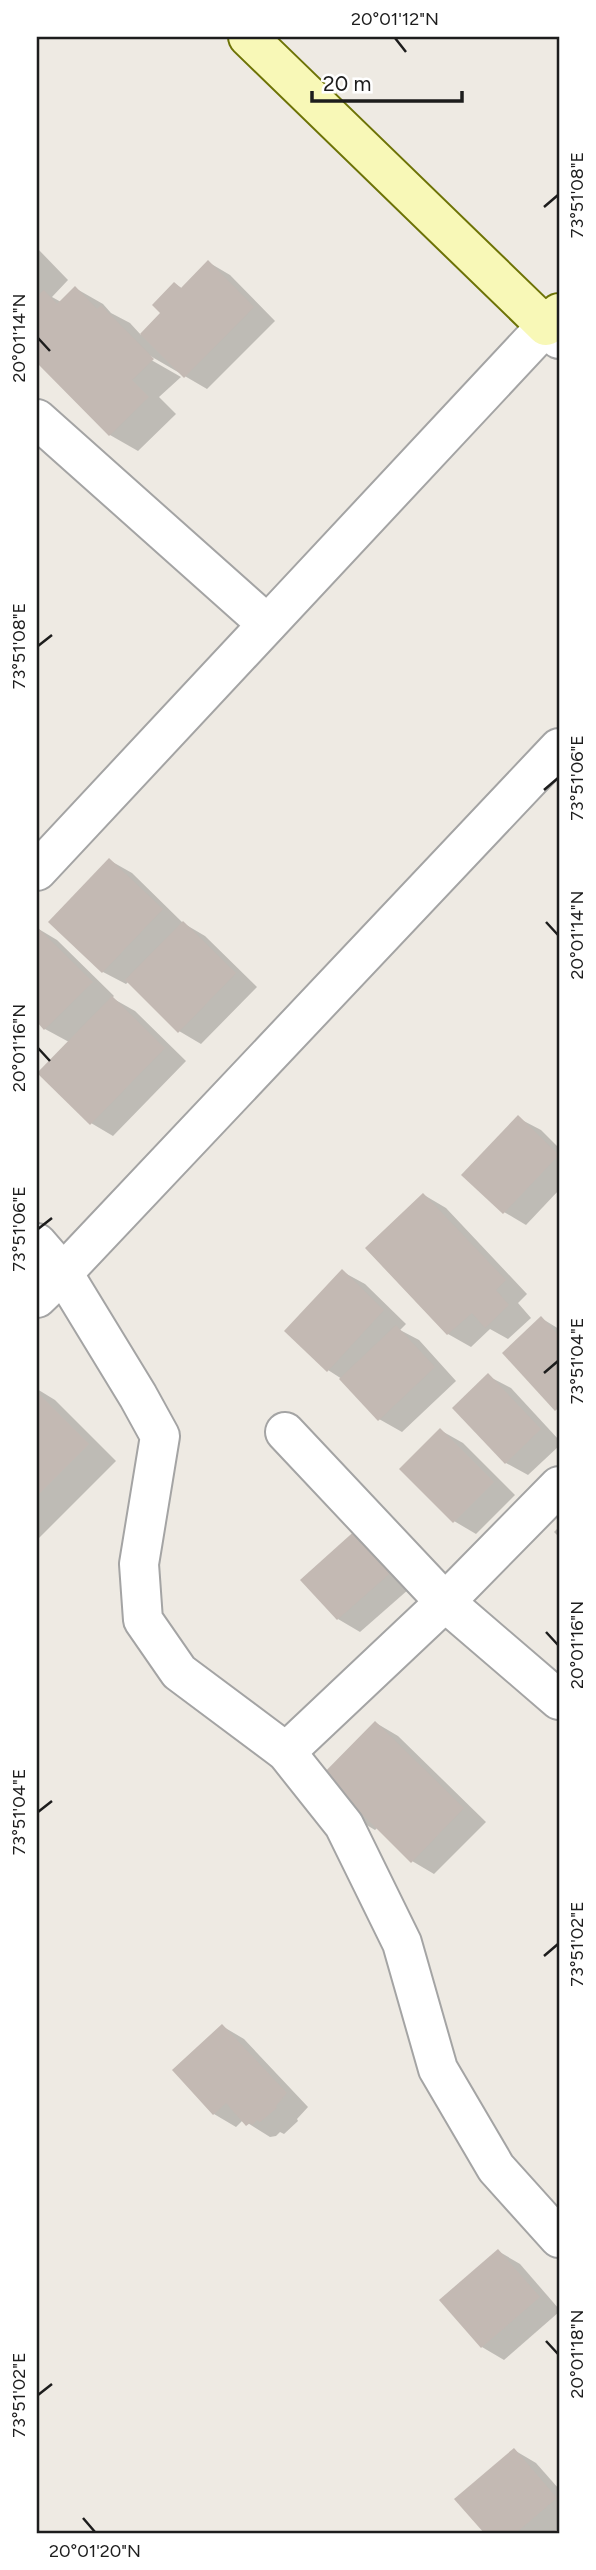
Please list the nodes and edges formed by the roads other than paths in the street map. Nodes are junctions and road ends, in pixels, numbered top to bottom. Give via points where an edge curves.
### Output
1 (248, 37) edge
2 (555, 326) edge
3 (37, 419) edge
4 (267, 625) junction
5 (559, 748) edge
6 (37, 871) edge
7 (37, 1243) edge
8 (50, 1286) edge
9 (285, 1432) dead end
10 (559, 1486) edge
11 (445, 1602) junction
12 (559, 1700) edge
13 (286, 1752) junction
14 (559, 2238) edge

1 - 2 street
2 - 4 street
3 - 4 street
4 - 6 street
5 - 8 street
7 - 8 street
8 - 13 street via 138,1396 160,1436 139,1564 143,1620 179,1672
9 - 11 street
10 - 11 street
11 - 12 street
11 - 13 street
13 - 14 street via 344,1825 402,1944 438,2069 496,2168

